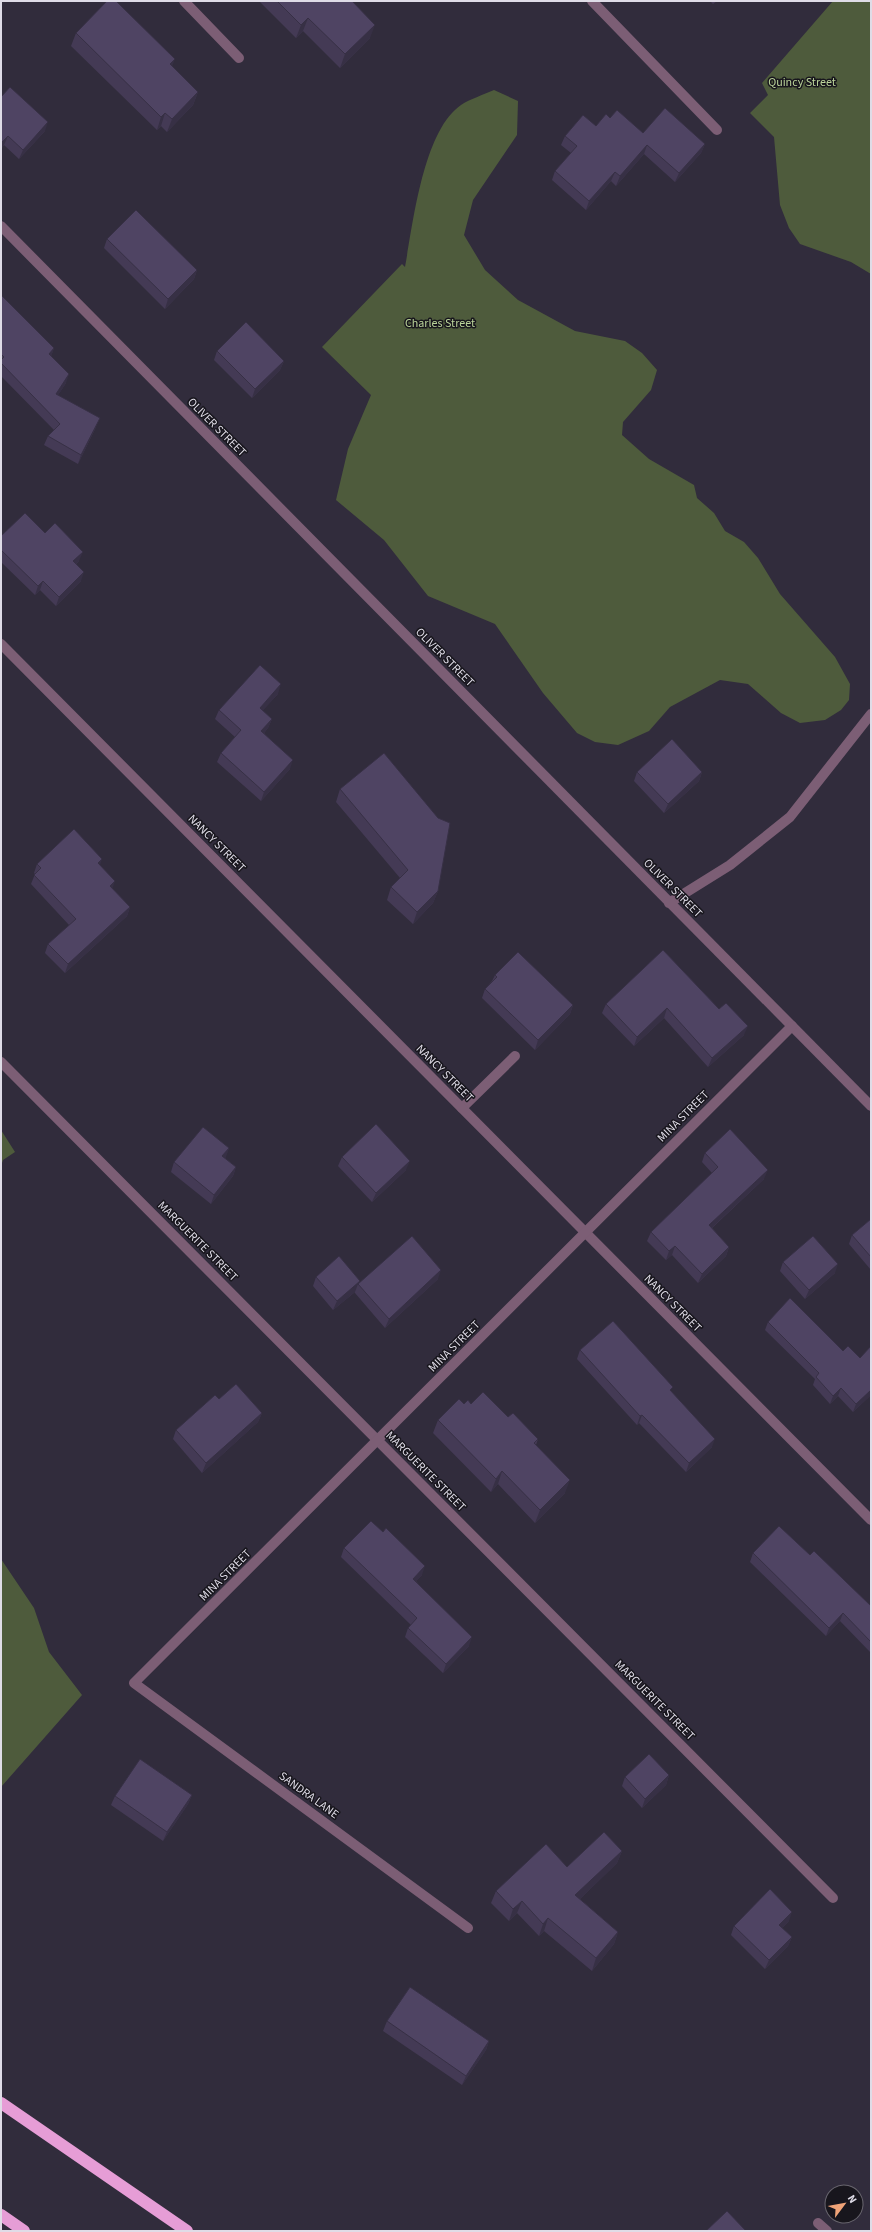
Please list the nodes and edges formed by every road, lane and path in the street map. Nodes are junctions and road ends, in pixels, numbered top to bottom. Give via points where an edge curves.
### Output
1 (184, 1) edge
2 (592, 1) edge
3 (239, 58) dead end
4 (717, 130) dead end
5 (1, 226) edge
6 (1, 644) edge
7 (871, 714) edge
8 (669, 903) junction
9 (792, 1026) junction
10 (515, 1056) dead end
11 (1, 1062) edge
12 (871, 1106) edge
13 (462, 1108) junction
14 (585, 1232) junction
15 (377, 1440) junction
16 (871, 1520) edge
17 (134, 1683) joint
18 (833, 1898) dead end
19 (468, 1928) dead end
20 (1, 2103) edge
21 (1, 2215) edge
22 (818, 2223) dead end
23 (24, 2231) edge
24 (187, 2231) edge
25 (826, 2231) edge

1 - 3 street
2 - 4 street
5 - 8 street, OLIVER STREET
6 - 13 street, NANCY STREET
7 - 8 street via 790,817 730,866
8 - 9 street, OLIVER STREET
9 - 12 street, OLIVER STREET
9 - 14 street, MINA STREET
10 - 13 street
11 - 15 street, MARGUERITE STREET
13 - 14 street, NANCY STREET
14 - 15 street, MINA STREET
14 - 16 street, NANCY STREET
15 - 17 street, MINA STREET
15 - 18 street, MARGUERITE STREET
17 - 19 street, SANDRA LANE
20 - 24 highway
21 - 23 highway
22 - 25 street

